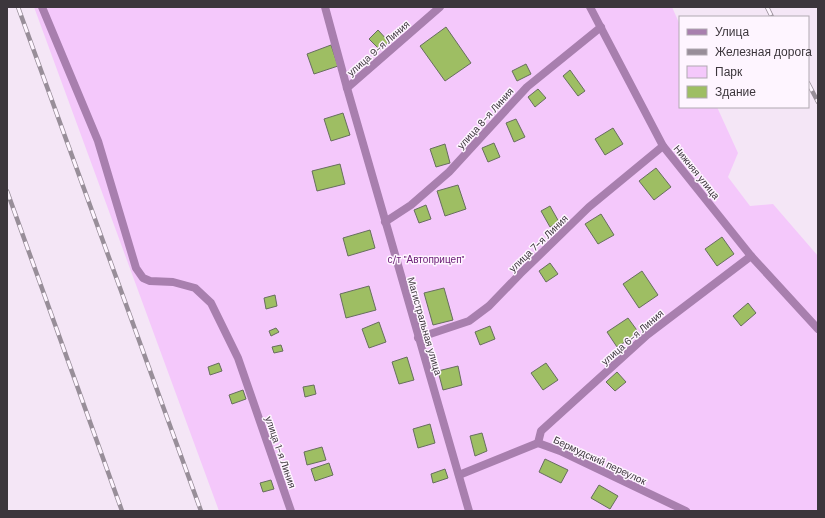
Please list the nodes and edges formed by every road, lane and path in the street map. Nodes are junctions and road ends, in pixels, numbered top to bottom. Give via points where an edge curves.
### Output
1 (42, 7) edge
2 (325, 7) edge
3 (440, 7) edge
4 (590, 7) edge
5 (601, 27) junction
6 (347, 88) junction
7 (663, 146) junction
8 (385, 222) junction
9 (751, 256) junction
10 (818, 329) edge
11 (418, 338) junction
12 (538, 443) junction
13 (460, 475) junction
14 (292, 511) edge
15 (469, 511) edge
16 (686, 511) edge

1 - 14 street, улица 1-я Линия via 98,141 136,268 143,278 150,281 173,282 195,288 211,303 238,358
2 - 6 street, Магистральная улица
3 - 6 street, улица 9-я Линия
4 - 5 street, Нижняя улица
5 - 7 street, Нижняя улица
5 - 8 street, улица 8-я Линия via 527,87 449,172 411,205
6 - 8 street, Магистральная улица
7 - 9 street, Нижняя улица
7 - 11 street, улица 7-я Линия via 589,206 489,306 469,321
8 - 11 street, Магистральная улица
9 - 10 street, Нижняя улица
9 - 12 street, улица 6-я Линия via 647,335 541,431
11 - 13 street, Магистральная улица
12 - 13 street, Бермудский переулок
12 - 16 street, Бермудский переулок
13 - 15 street, Магистральная улица

